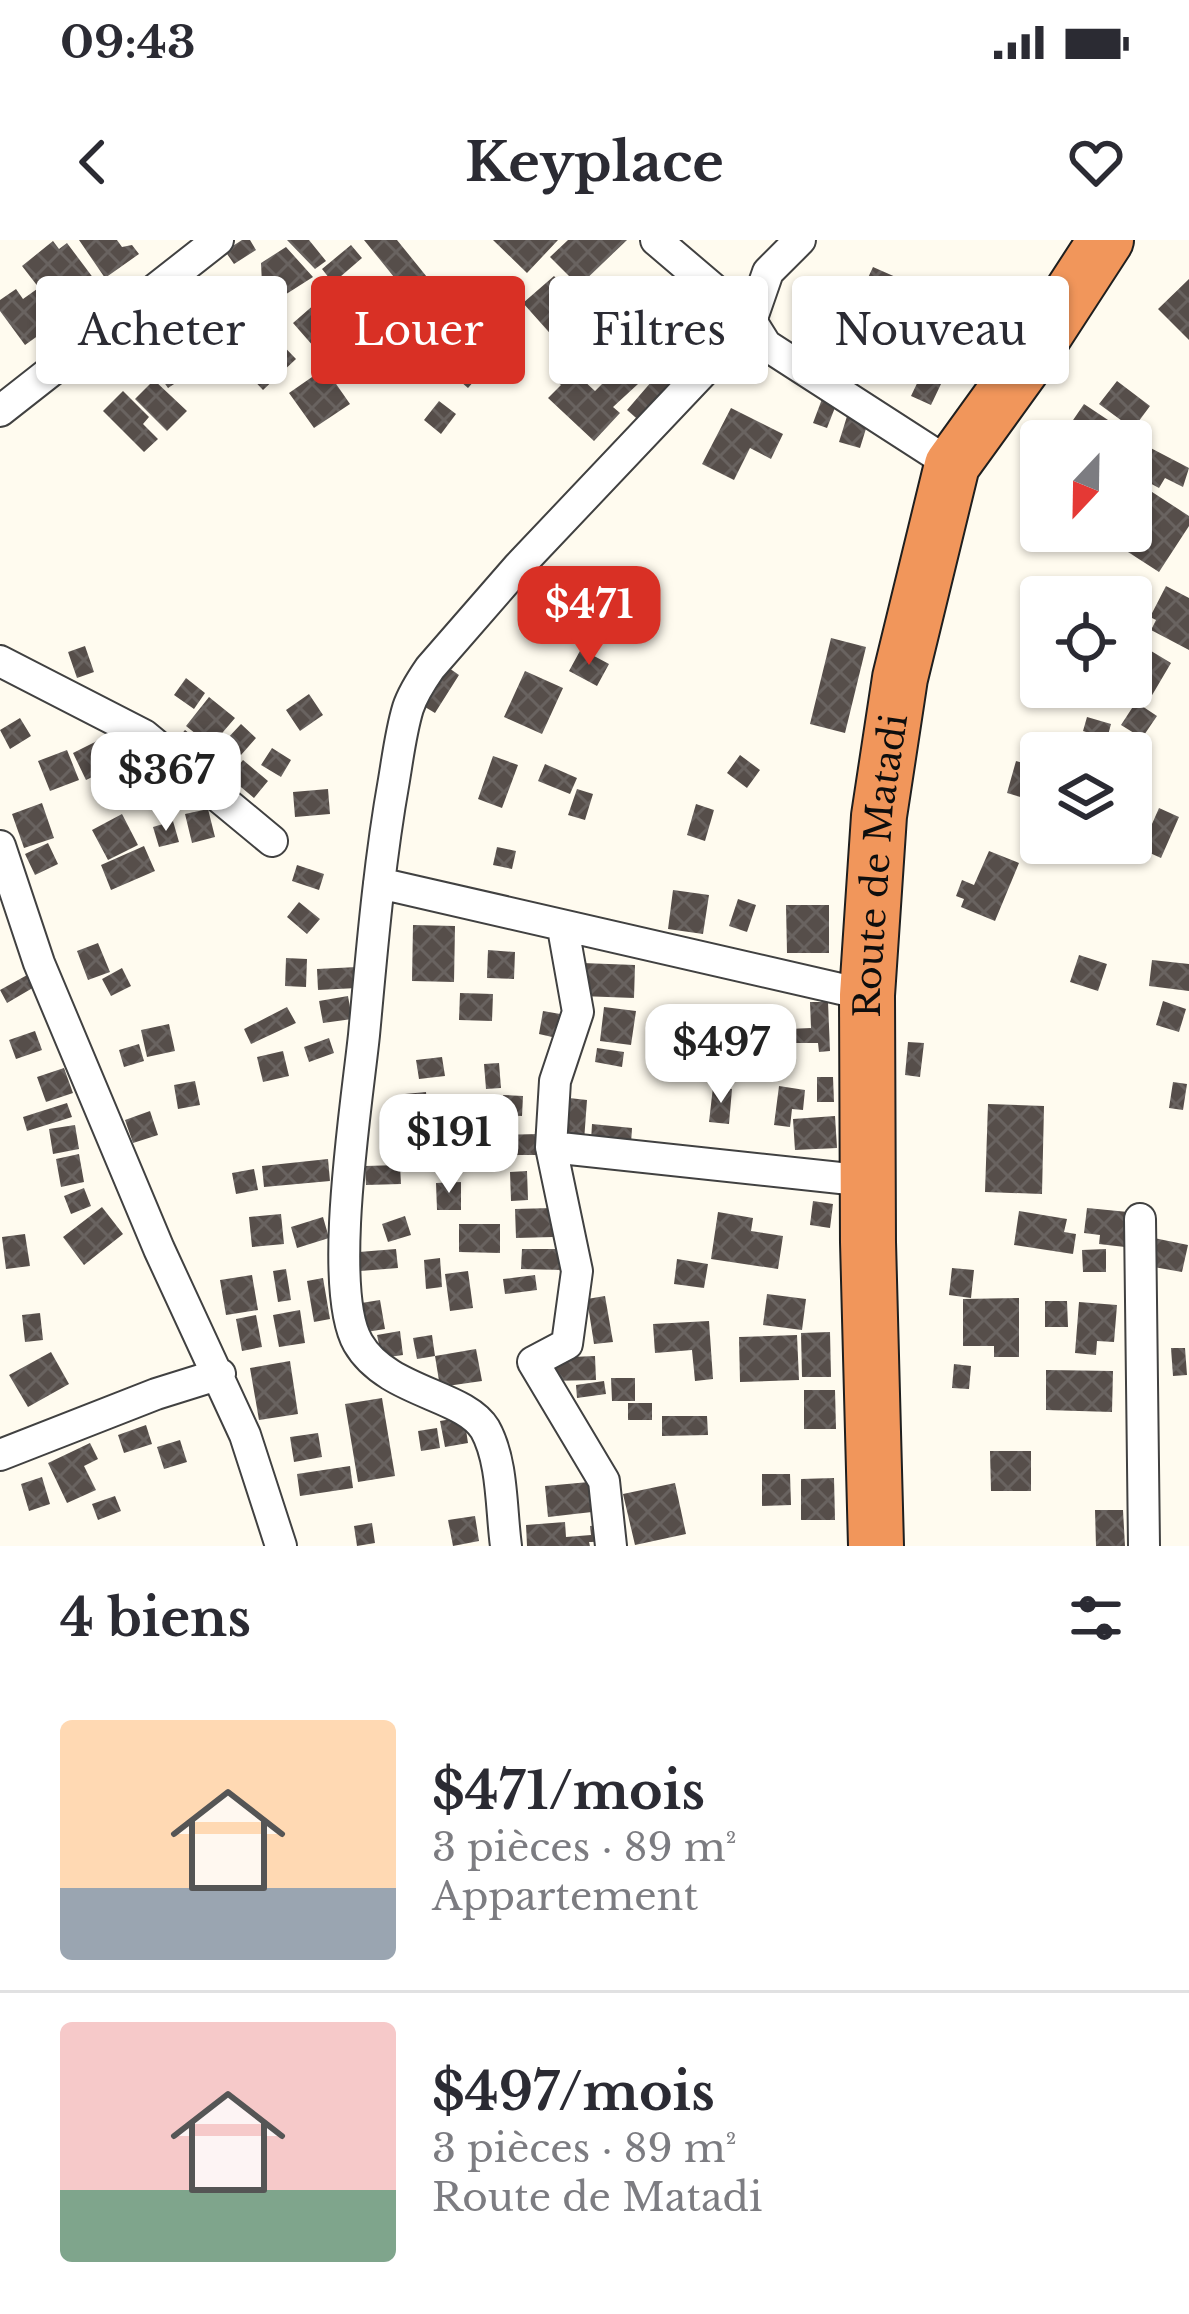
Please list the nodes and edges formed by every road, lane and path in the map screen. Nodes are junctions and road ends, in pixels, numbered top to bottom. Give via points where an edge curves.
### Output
1 (218, 240) edge
2 (656, 240) edge
3 (800, 240) edge
4 (1106, 240) edge
5 (698, 276) edge
6 (767, 276) edge
7 (768, 346) edge
8 (691, 384) edge
9 (0, 411) edge
10 (952, 465) junction
11 (0, 661) edge
12 (272, 841) dead end
13 (0, 846) edge
14 (379, 883) junction
15 (563, 928) junction
16 (867, 995) junction
17 (551, 1148) junction
18 (868, 1181) junction
19 (1140, 1219) dead end
20 (220, 1374) junction
21 (0, 1455) edge
22 (281, 1546) edge
23 (506, 1546) edge
24 (611, 1546) edge
25 (876, 1546) edge
26 (1144, 1546) edge

1 - 9 street
2 - 5 street
3 - 6 street
4 - 10 highway, Route de Matadi
7 - 10 street
8 - 14 street via 418,684
10 - 16 highway, Route de Matadi via 900,678 879,816
11 - 12 street via 144,735
13 - 20 street via 57,1007
14 - 15 street
14 - 23 street via 347,1187 348,1311 357,1342 378,1367 485,1430
15 - 16 street
15 - 17 street via 578,1012 555,1081
16 - 18 highway, Route de Matadi
17 - 18 street
17 - 24 street via 577,1271 567,1344 533,1362 604,1481
18 - 25 highway, Route de Matadi
19 - 26 street
20 - 21 street
20 - 22 street

